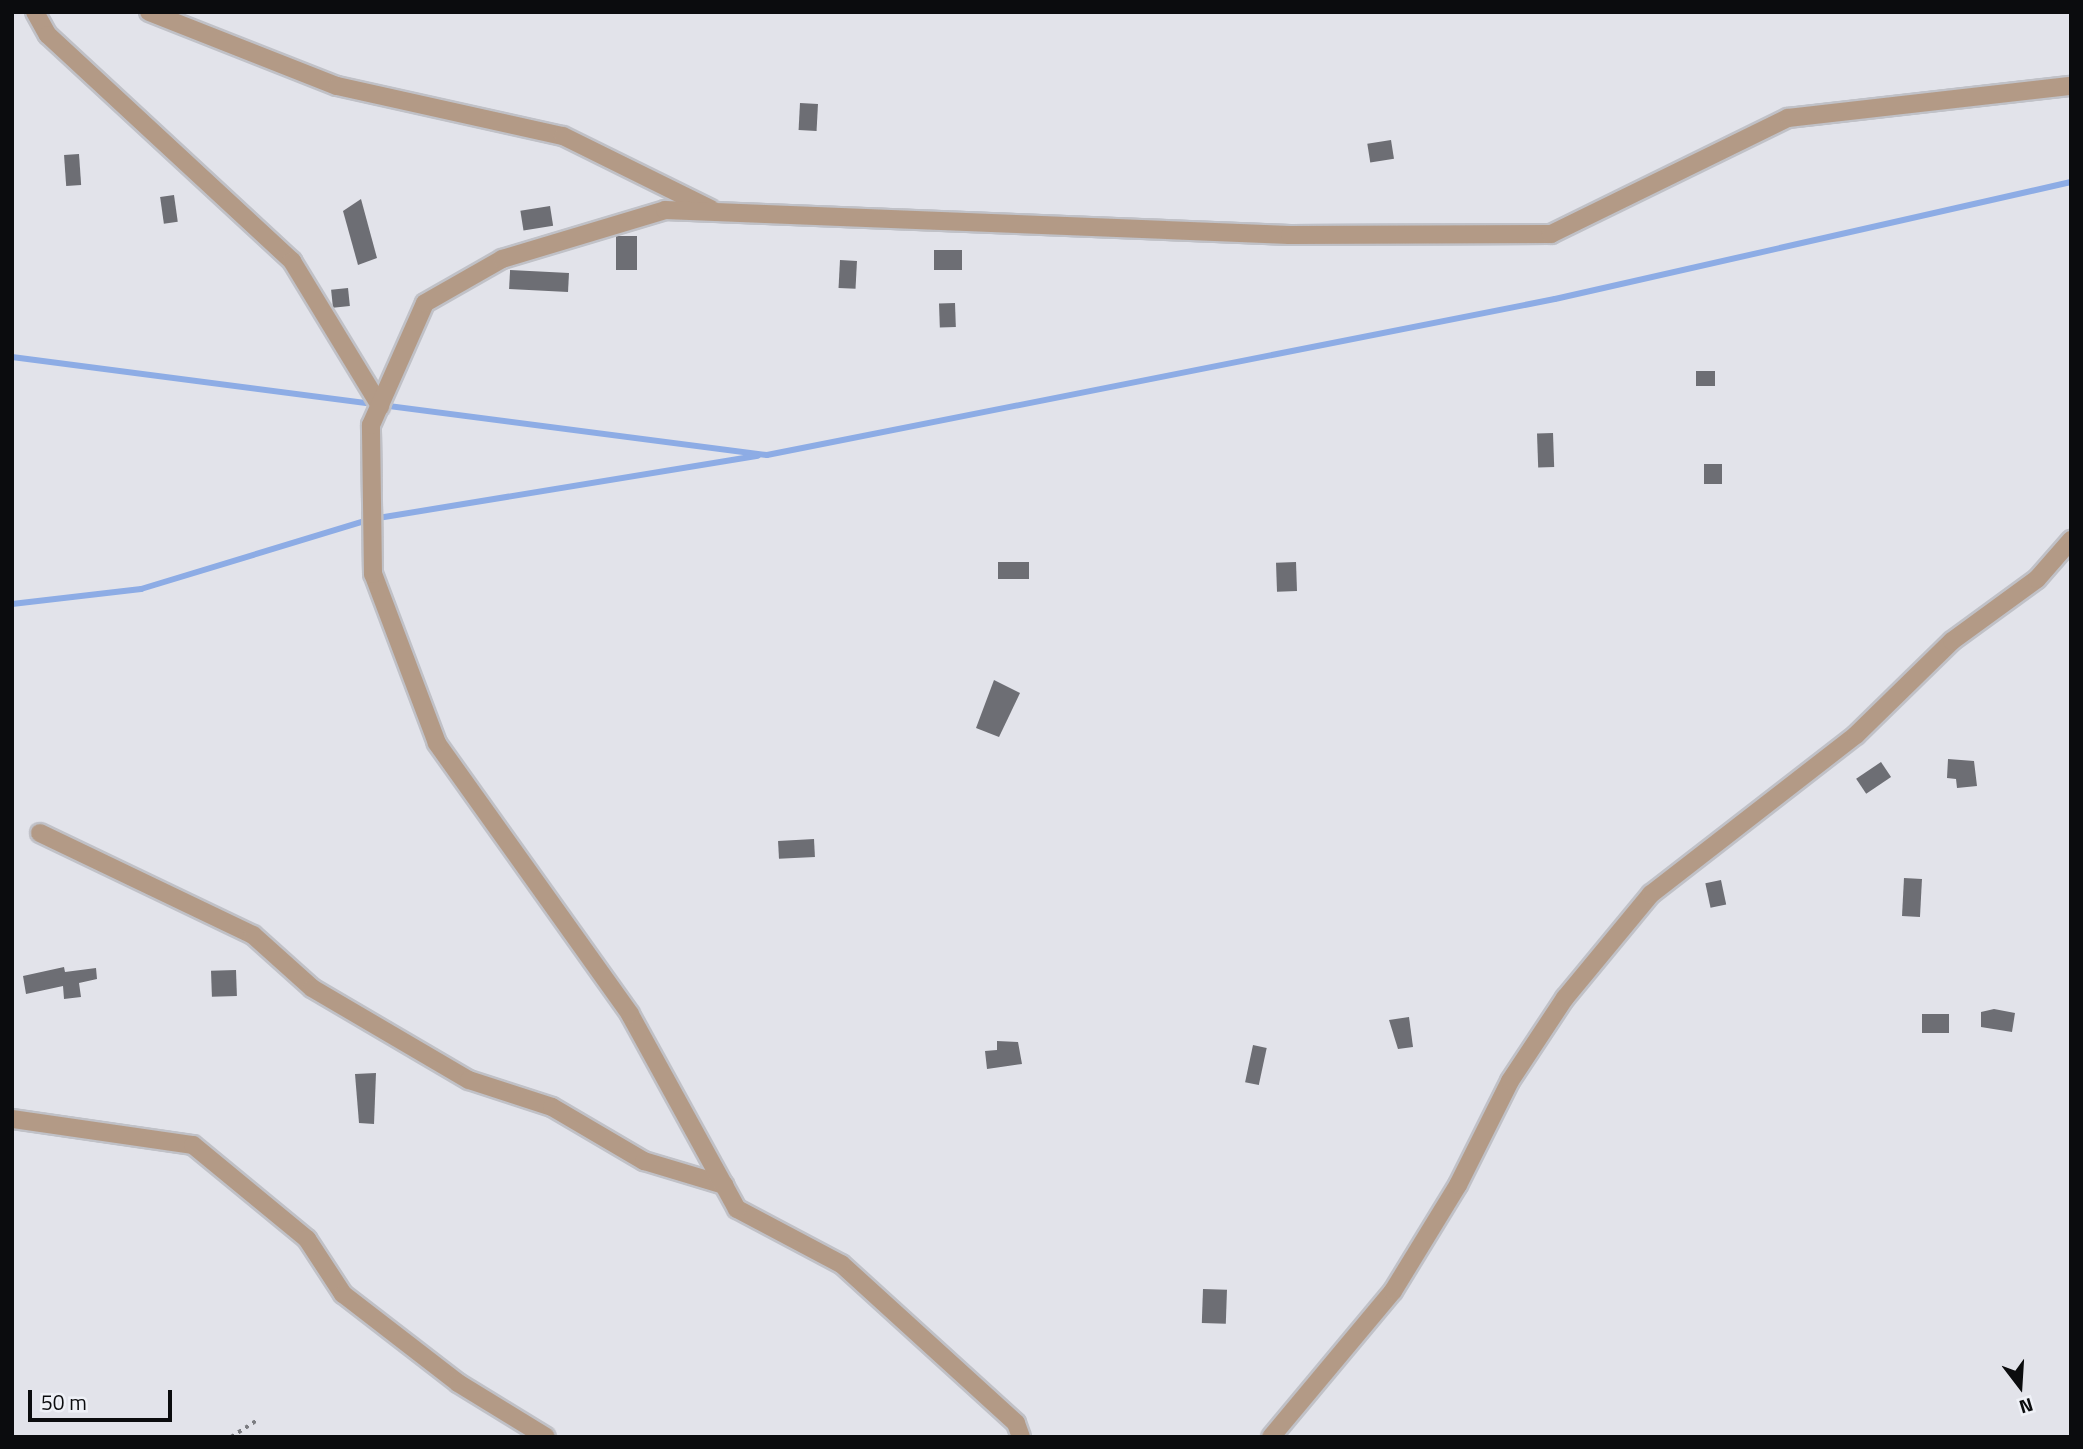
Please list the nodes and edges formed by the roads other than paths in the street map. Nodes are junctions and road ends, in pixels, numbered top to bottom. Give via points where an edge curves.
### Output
1 (35, 12) edge
2 (149, 12) edge
3 (2071, 86) edge
4 (717, 212) junction
5 (380, 406) junction
6 (2071, 540) edge
7 (40, 833) dead end
8 (12, 1119) edge
9 (724, 1185) junction
10 (546, 1437) edge
11 (1021, 1437) edge
12 (1271, 1437) edge

1 - 5 street via 48,35 292,261
2 - 4 street via 337,86 563,136
3 - 4 street via 1788,118 1551,234 1276,234
4 - 5 street via 665,210 502,259 425,303
5 - 9 street via 371,425 373,574 437,743 630,1014
6 - 12 street via 2037,579 1952,640 1857,735 1651,894 1565,998 1510,1081 1458,1185 1392,1291
7 - 9 street via 253,935 312,988 469,1080 552,1107 644,1161
8 - 10 street via 193,1145 307,1239 343,1294 458,1383
9 - 11 street via 737,1209 841,1264 1016,1423

